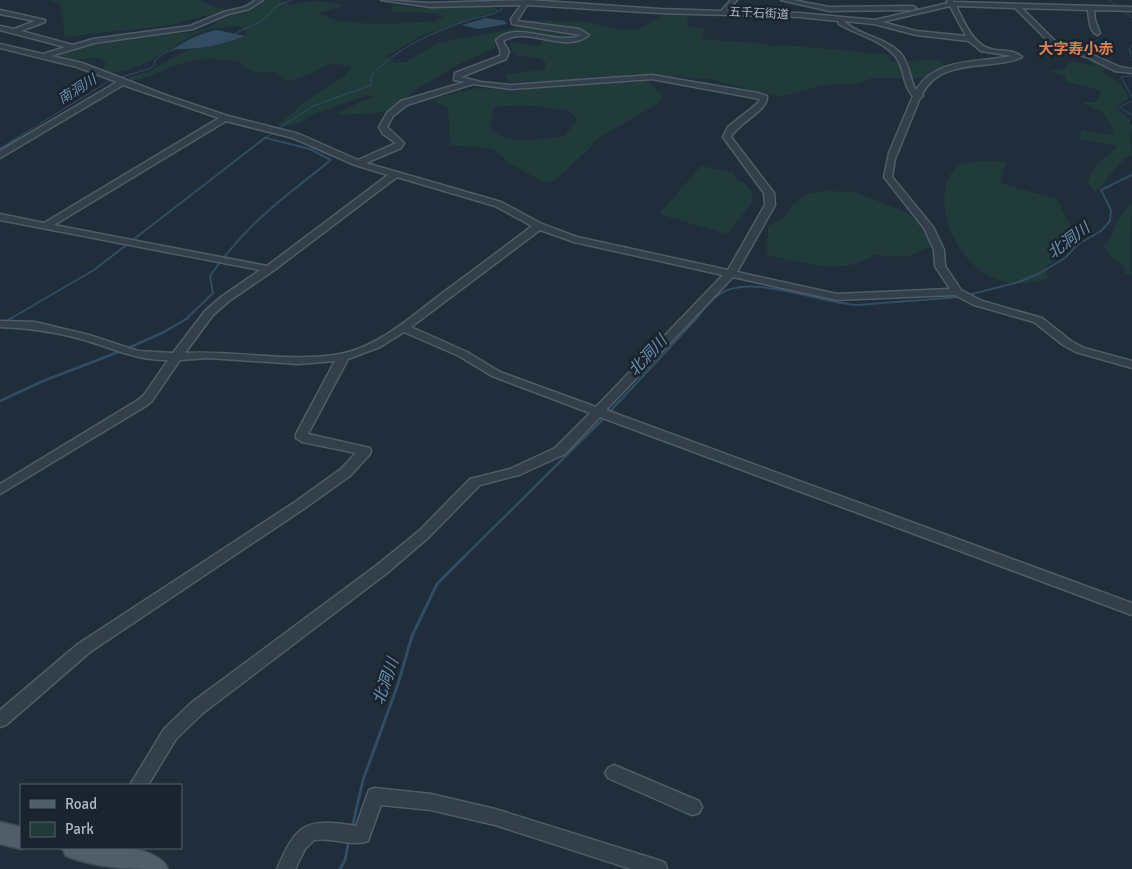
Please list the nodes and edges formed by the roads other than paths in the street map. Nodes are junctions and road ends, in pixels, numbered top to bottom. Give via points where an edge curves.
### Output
1 (260, 0) edge
2 (384, 0) edge
3 (734, 0) edge
4 (784, 0) edge
5 (867, 0) edge
6 (1113, 0) edge
7 (526, 1) edge
8 (483, 2) edge
9 (951, 2) edge
10 (1033, 3) edge
11 (1017, 6) junction
12 (871, 7) junction
13 (1091, 7) junction
14 (1119, 8) junction
15 (923, 9) junction
16 (1132, 9) edge
17 (724, 11) junction
18 (0, 12) edge
19 (840, 20) junction
20 (875, 22) junction
21 (0, 28) edge
22 (14, 31) junction
23 (1097, 33) dead end
24 (970, 39) junction
25 (0, 46) edge
26 (72, 47) junction
27 (41, 57) junction
28 (1132, 71) edge
29 (124, 82) junction
30 (471, 83) junction
31 (918, 96) junction
32 (225, 118) junction
33 (0, 154) edge
34 (358, 163) junction
35 (395, 174) junction
36 (0, 217) edge
37 (47, 225) junction
38 (539, 226) junction
39 (269, 269) junction
40 (731, 273) junction
41 (957, 292) junction
42 (0, 324) edge
43 (403, 328) junction
44 (343, 356) junction
45 (178, 357) junction
46 (1132, 365) edge
47 (599, 410) junction
48 (0, 490) edge
49 (1132, 610) edge
50 (0, 720) edge
51 (614, 773) dead end
52 (140, 784) edge
53 (693, 807) dead end
54 (0, 833) edge
55 (20, 838) edge
56 (90, 849) edge
57 (156, 869) edge
58 (286, 869) edge
59 (658, 869) edge

1 - 26 street via 247,8 191,28 93,41
2 - 8 street, 五千石街道 via 422,5
3 - 17 street
4 - 12 street via 829,9
5 - 12 street
6 - 14 street
7 - 8 street, 五千石街道
7 - 17 street, 五千石街道 via 659,11
7 - 30 street via 514,23 586,35 568,40 515,35 502,37 499,40 505,52 503,58 458,75 457,78
9 - 11 street, 五千石街道
9 - 15 street, 五千石街道
9 - 24 street
10 - 11 street, 五千石街道
10 - 13 street, 五千石街道
11 - 28 street via 1058,48
12 - 15 street
13 - 14 street, 五千石街道
13 - 23 street
14 - 16 street, 五千石街道
15 - 20 street, 五千石街道
17 - 19 street, 五千石街道
18 - 22 street via 43,21
19 - 20 street, 五千石街道
19 - 31 street via 854,32 874,38 899,58 911,91
20 - 24 street via 916,33
21 - 22 street
22 - 26 street
24 - 31 street via 987,51 1018,57 945,70 928,79
25 - 27 street
26 - 27 street
27 - 29 street via 79,65
29 - 32 street
29 - 33 street
30 - 34 street via 399,106 383,127 398,139 398,146
30 - 40 street via 511,87 664,78 753,93 764,98 762,110 731,129 727,137 769,192 770,205
31 - 41 street via 888,176 928,227 939,250 940,266
32 - 34 street via 296,136
32 - 37 street
34 - 35 street
35 - 38 street via 498,204
35 - 39 street
36 - 37 street
37 - 39 street
38 - 40 street via 574,239
38 - 43 street
39 - 45 street via 209,313
40 - 41 street via 849,302
40 - 47 street
41 - 46 street via 978,303 1038,320 1080,350
42 - 45 street via 35,325 137,354
43 - 44 street via 376,345
43 - 47 street via 462,354 496,374
44 - 45 street via 298,361 208,355
44 - 50 street via 302,438 365,451 355,463 300,505 84,648
45 - 48 street via 142,404
47 - 49 street
47 - 52 street via 560,451 514,472 475,482 424,534 382,569 196,708 170,734
51 - 53 street
54 - 55 main road
56 - 57 main road via 146,863
58 - 59 street via 300,841 310,833 337,831 362,834 375,796 431,802 495,817

